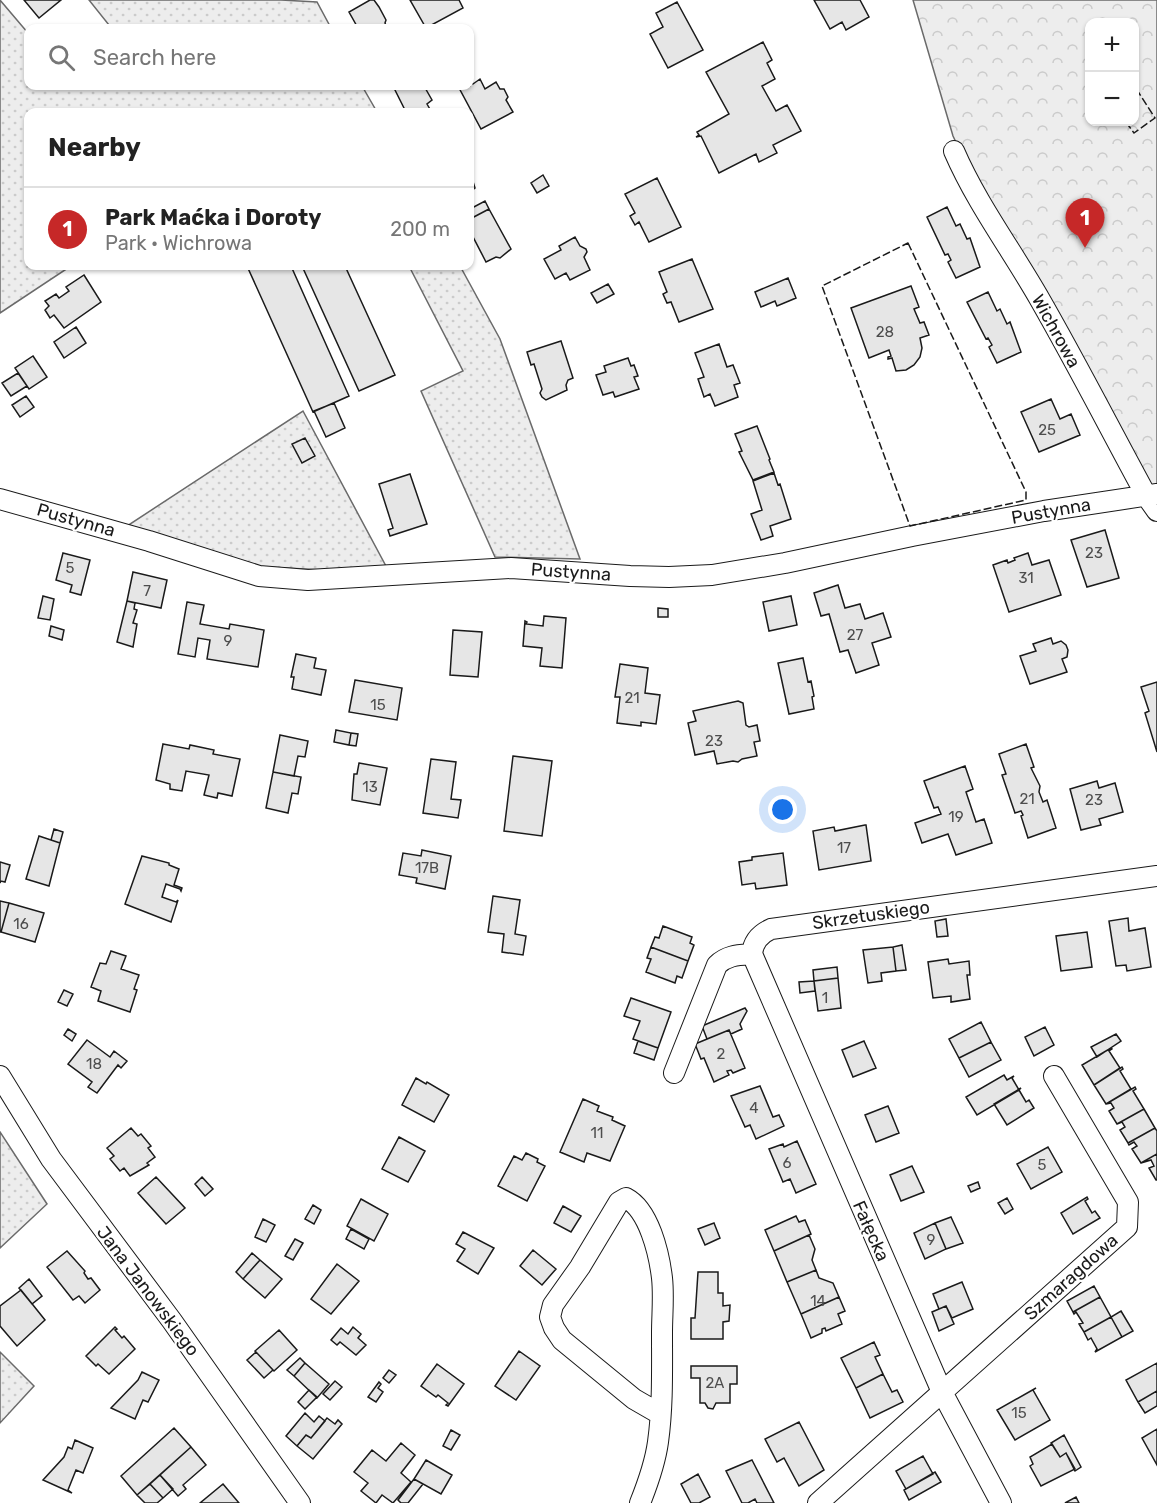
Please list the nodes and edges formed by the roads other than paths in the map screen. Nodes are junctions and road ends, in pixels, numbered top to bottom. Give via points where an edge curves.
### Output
1 (954, 151) dead end
2 (0, 499) edge
3 (1154, 500) edge
4 (1157, 876) edge
5 (752, 954) junction
6 (674, 1072) dead end
7 (0, 1076) edge
8 (1054, 1076) dead end
9 (942, 1392) junction
10 (660, 1414) junction
11 (300, 1503) edge
12 (640, 1503) edge
13 (818, 1503) edge
14 (1001, 1503) edge

1 - 3 street, Wichrowa via 991,222 1039,297
2 - 3 street, Pustynna via 259,576 308,580 511,568 630,576 712,575 1033,513 1125,498
4 - 5 street, Skrzetuskiego via 775,927 758,939
5 - 6 street via 730,956 717,965
5 - 9 street, Fałęcka
7 - 11 street, Jana Janowskiego via 51,1159 172,1321
8 - 9 street, Szmaragdowa via 1128,1202 1127,1227
9 - 13 street, Szmaragdowa
9 - 14 street, Fałęcka
10 - 10 street via 634,1399 562,1340 550,1317 553,1305 619,1202 626,1198 643,1213 662,1279
10 - 12 street via 653,1471

